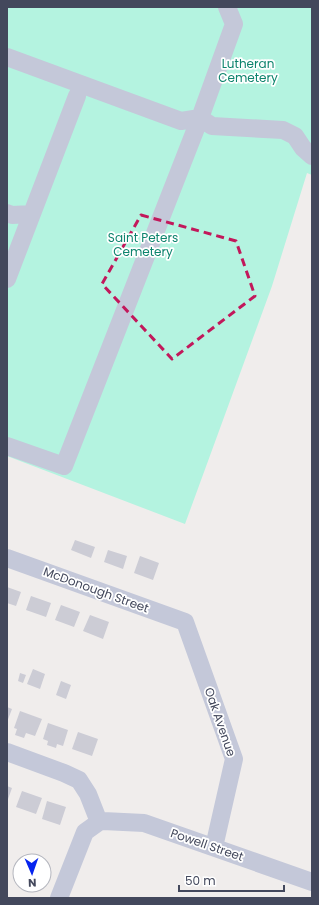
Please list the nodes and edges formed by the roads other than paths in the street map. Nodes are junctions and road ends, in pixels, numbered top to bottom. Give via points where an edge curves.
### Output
1 (226, 7) edge
2 (7, 57) edge
3 (77, 89) junction
4 (200, 118) junction
5 (192, 138) junction
6 (312, 156) edge
7 (7, 214) edge
8 (32, 214) junction
9 (7, 279) edge
10 (7, 446) edge
11 (7, 558) edge
12 (185, 622) joint
13 (7, 752) edge
14 (99, 822) junction
15 (214, 847) junction
16 (312, 882) edge
17 (59, 898) edge

1 - 4 street via 234,24
2 - 3 street
3 - 4 street via 181,121
3 - 5 street
3 - 8 street
4 - 5 street
4 - 6 street via 212,126 283,130 296,136 303,148
5 - 10 street via 64,466
7 - 8 street
8 - 9 street
11 - 12 street, McDonough Street
12 - 15 street, Oak Avenue via 234,759
13 - 14 street via 79,780 88,794
14 - 15 street, Powell Street via 144,823
14 - 17 street via 85,832
15 - 16 street, Powell Street

